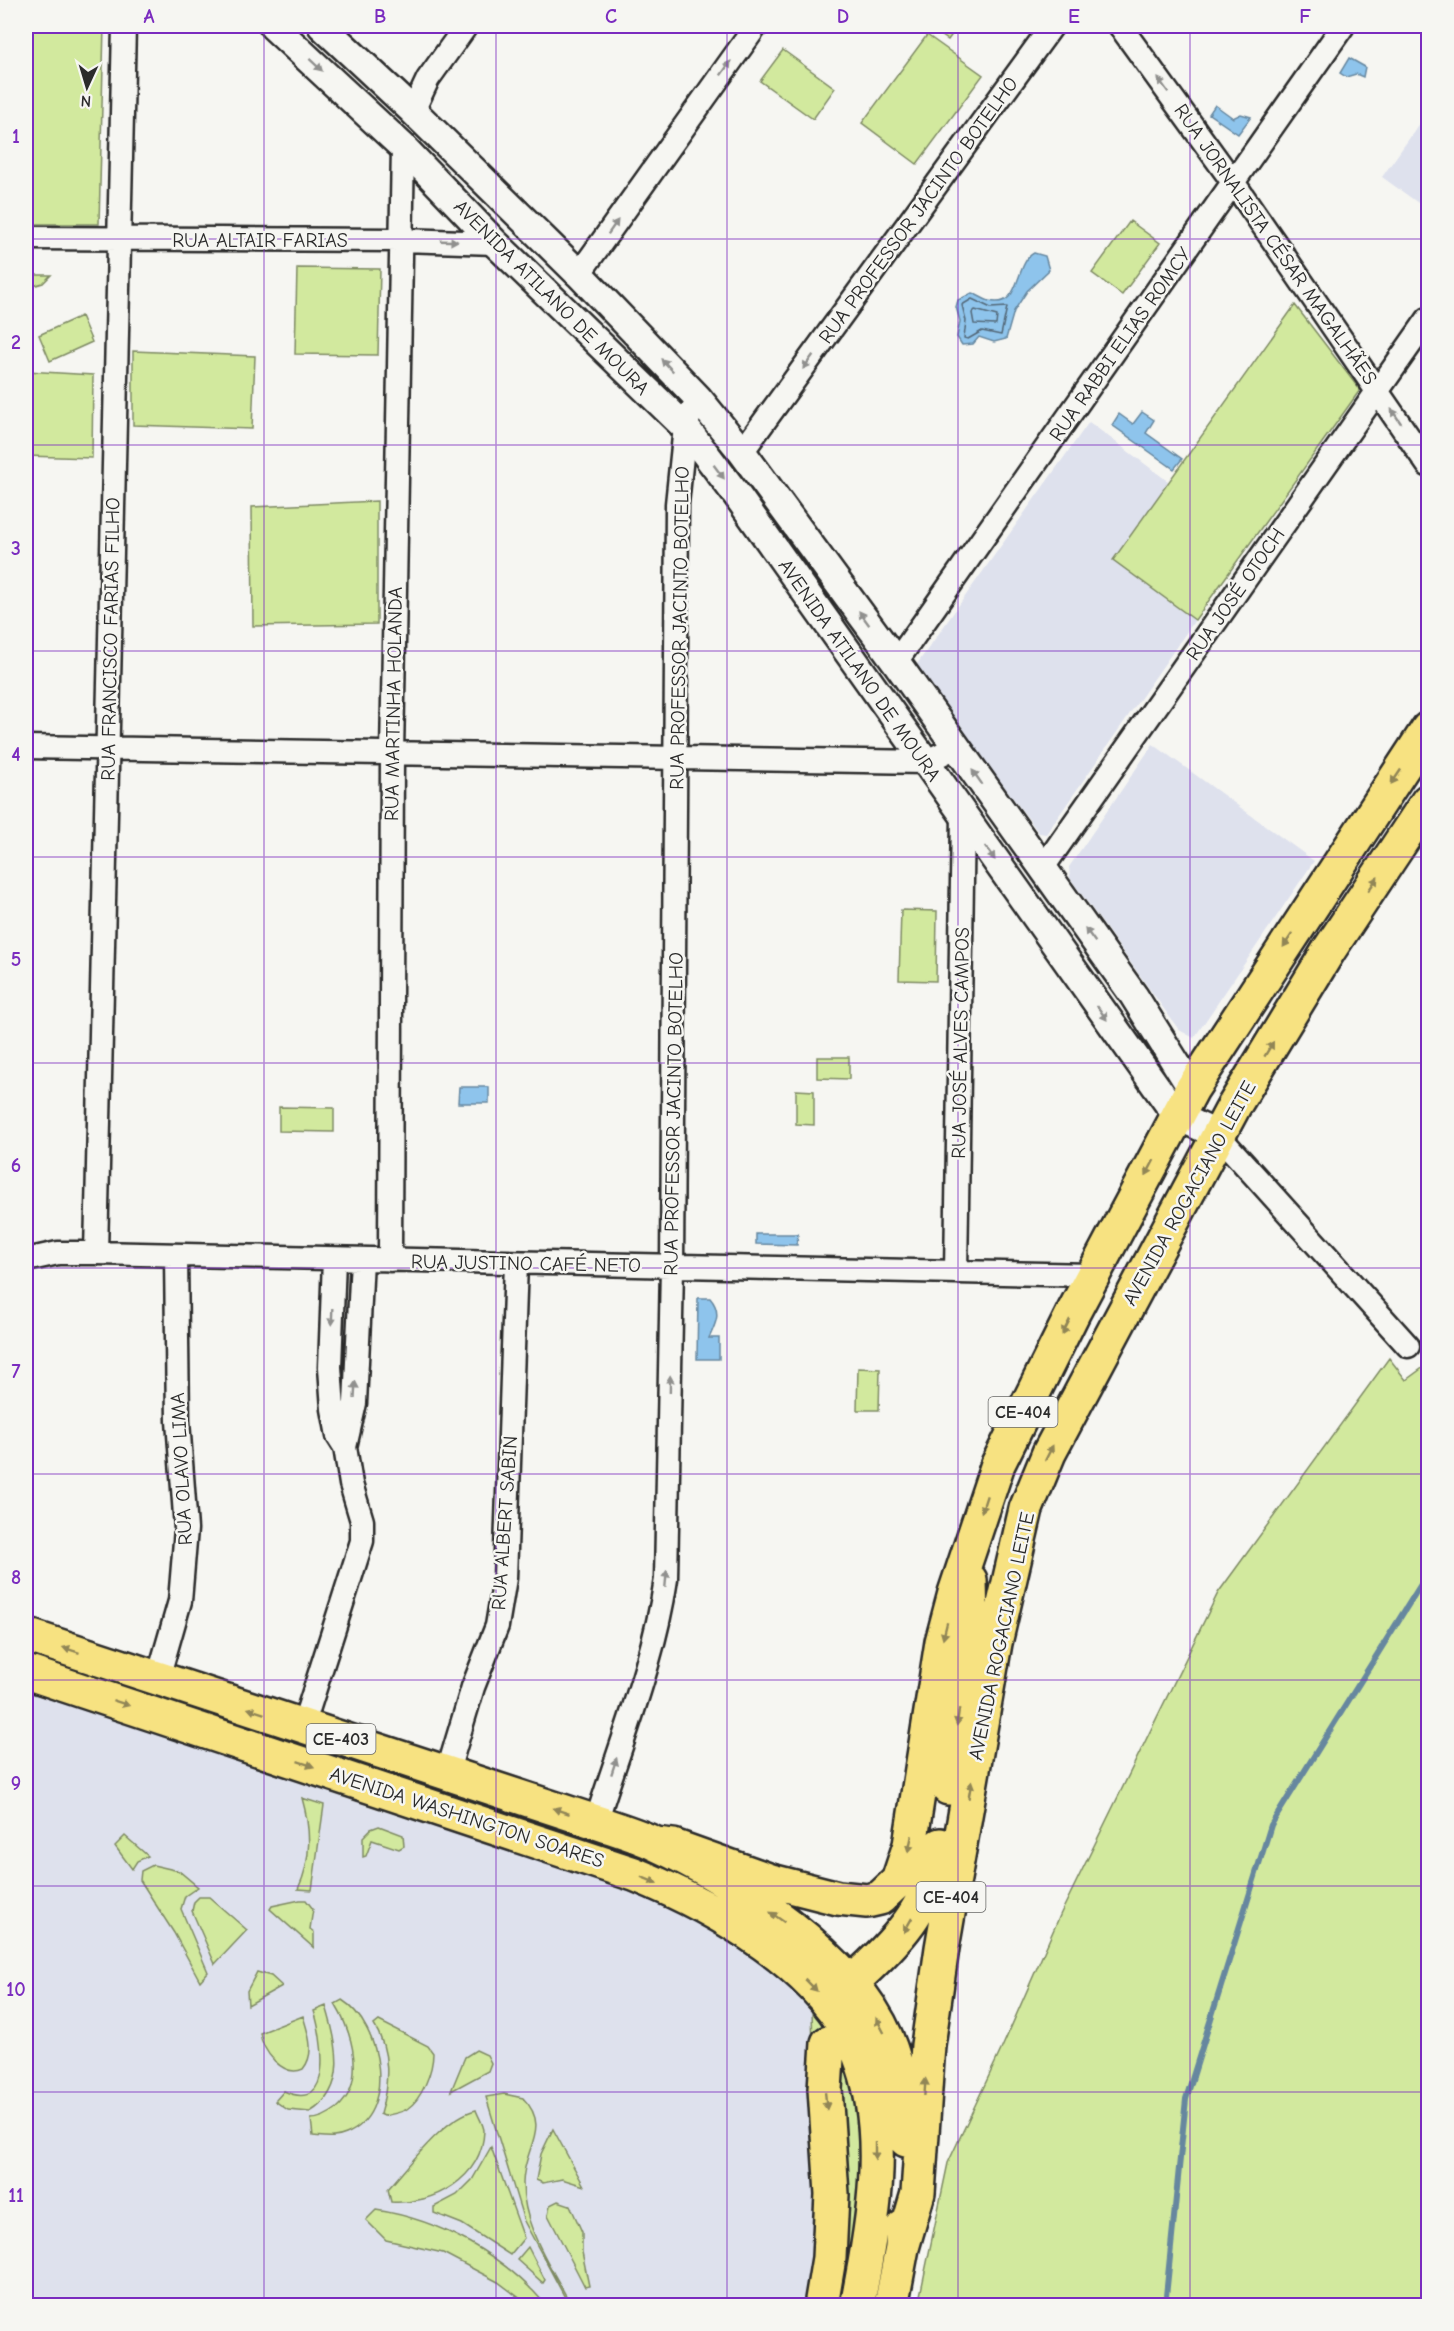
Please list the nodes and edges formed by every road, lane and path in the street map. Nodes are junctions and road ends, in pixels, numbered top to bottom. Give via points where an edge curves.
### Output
1 (124, 26) edge
2 (273, 26) edge
3 (322, 26) edge
4 (466, 26) edge
5 (756, 26) edge
6 (1052, 26) edge
7 (1120, 26) edge
8 (1343, 26) edge
9 (413, 111) junction
10 (403, 147) junction
11 (1233, 182) junction
12 (26, 238) edge
13 (117, 240) junction
14 (402, 240) junction
15 (495, 243) junction
16 (579, 274) junction
17 (1428, 320) edge
18 (1378, 390) junction
19 (698, 398) junction
20 (685, 427) junction
21 (742, 453) junction
22 (1428, 465) edge
23 (896, 662) junction
24 (1428, 729) edge
25 (26, 747) edge
26 (108, 747) junction
27 (956, 747) junction
28 (392, 754) junction
29 (677, 758) junction
30 (925, 762) junction
31 (1428, 801) edge
32 (963, 815) junction
33 (1042, 869) junction
34 (1184, 1103) junction
35 (1218, 1135) junction
36 (96, 1253) junction
37 (176, 1256) junction
38 (28, 1258) edge
39 (334, 1259) junction
40 (362, 1259) junction
41 (390, 1260) junction
42 (516, 1263) junction
43 (672, 1266) junction
44 (956, 1272) junction
45 (1093, 1275) junction
46 (1408, 1346) dead end
47 (345, 1447) junction
48 (969, 1555) junction
49 (26, 1635) edge
50 (26, 1672) edge
51 (158, 1678) junction
52 (303, 1726) junction
53 (447, 1774) junction
54 (596, 1822) junction
55 (656, 1844) junction
56 (850, 1970) junction
57 (833, 2029) junction
58 (902, 2248) junction
59 (821, 2306) edge
60 (857, 2306) edge
61 (891, 2306) edge

1 - 13 street, RUA FRANCISCO FARIAS FILHO
2 -> 10 street, AVENIDA ATILANO DE MOURA
3 - 9 street, AVENIDA ATILANO DE MOURA
4 - 9 street via 428,79
16 -> 5 street
6 -> 21 street, RUA PROFESSOR JACINTO BOTELHO
11 -> 7 street, RUA JORNALISTA CÉSAR MAGALHÃES
8 - 11 street, RUA RABBI ELIAS ROMCY
9 - 16 street, AVENIDA ATILANO DE MOURA
10 - 14 street, RUA MARTINHA HOLANDA
10 - 15 street, AVENIDA ATILANO DE MOURA
11 - 18 street, RUA JORNALISTA CÉSAR MAGALHÃES
11 - 23 street, RUA RABBI ELIAS ROMCY
12 - 13 street, RUA ALTAIR FARIAS
13 - 14 street, RUA ALTAIR FARIAS
13 - 26 street, RUA FRANCISCO FARIAS FILHO
14 -> 15 street, RUA ALTAIR FARIAS
14 - 28 street, RUA MARTINHA HOLANDA
15 - 20 street, AVENIDA ATILANO DE MOURA
19 -> 16 street, AVENIDA ATILANO DE MOURA
17 - 18 street, RUA JOSÉ OTOCH
22 -> 18 street, RUA JORNALISTA CÉSAR MAGALHÃES
18 - 33 street, RUA JOSÉ OTOCH
19 - 20 street, RUA PROFESSOR JACINTO BOTELHO
19 - 21 street, AVENIDA ATILANO DE MOURA
20 - 29 street, RUA PROFESSOR JACINTO BOTELHO via 677,504
20 -> 30 street, AVENIDA ATILANO DE MOURA
23 -> 21 street, AVENIDA ATILANO DE MOURA
23 - 27 street, AVENIDA ATILANO DE MOURA
24 -> 34 main road
25 - 26 street
26 - 28 street
26 - 36 street, RUA FRANCISCO FARIAS FILHO
27 - 30 street
33 -> 27 street, AVENIDA ATILANO DE MOURA
28 - 29 street
28 - 41 street, RUA MARTINHA HOLANDA
29 - 30 street
29 - 43 street, RUA PROFESSOR JACINTO BOTELHO
30 - 32 street, AVENIDA ATILANO DE MOURA
35 -> 31 main road, AVENIDA ROGACIANO LEITE via 1329,950
32 -> 34 street, AVENIDA ATILANO DE MOURA
32 - 44 street, RUA JOSÉ ALVES CAMPOS
34 -> 33 street, AVENIDA ATILANO DE MOURA via 1134,996
34 - 35 street, AVENIDA ATILANO DE MOURA
34 -> 45 main road
35 - 46 street, AVENIDA ATILANO DE MOURA
58 -> 35 main road, AVENIDA ROGACIANO LEITE / CE-404 via 918,2193 928,2045 942,1948 996,1643 1026,1509 1049,1454
36 - 37 street, RUA JUSTINO CAFÉ NETO
36 - 38 street, RUA JUSTINO CAFÉ NETO
37 - 39 street, RUA JUSTINO CAFÉ NETO
37 - 51 street, RUA OLAVO LIMA via 178,1421 186,1529 180,1601
39 - 40 street, RUA JUSTINO CAFÉ NETO
39 -> 47 street via 330,1367 335,1424
40 - 41 street, RUA JUSTINO CAFÉ NETO
47 -> 40 street via 355,1403
41 - 42 street, RUA JUSTINO CAFÉ NETO
42 - 43 street, RUA JUSTINO CAFÉ NETO
42 - 53 street, RUA ALBERT SABIN via 505,1578 496,1626
43 - 44 street, RUA JUSTINO CAFÉ NETO
54 -> 43 street, RUA PROFESSOR JACINTO BOTELHO via 651,1654 666,1579
44 - 45 street, RUA JUSTINO CAFÉ NETO
45 -> 48 main road, CE-404 via 998,1464
47 - 52 street via 362,1521 362,1541
48 -> 55 main road, CE-404 via 942,1642 910,1845 892,1888 880,1898 867,1901 838,1898
48 -> 56 main road via 971,1624 936,1867 903,1934
51 -> 49 main road, AVENIDA WASHINGTON SOARES / CE-403
50 -> 57 main road, AVENIDA WASHINGTON SOARES / CE-403 via 594,1859 666,1887 699,1904 786,1962 812,1985
52 -> 51 main road, AVENIDA WASHINGTON SOARES / CE-403
52 - 53 main road, AVENIDA WASHINGTON SOARES / CE-403
54 -> 53 main road, AVENIDA WASHINGTON SOARES / CE-403
54 - 55 main road, AVENIDA WASHINGTON SOARES / CE-403
56 -> 55 main road, AVENIDA WASHINGTON SOARES / CE-403 via 778,1917
58 -> 56 main road, CE-404 via 906,2143 898,2081 887,2039
57 -> 59 main road via 825,2089 832,2194 829,2258
57 -> 60 main road, AVENIDA WASHINGTON SOARES via 859,2053 875,2130 869,2241
58 - 61 main road, CE-404

